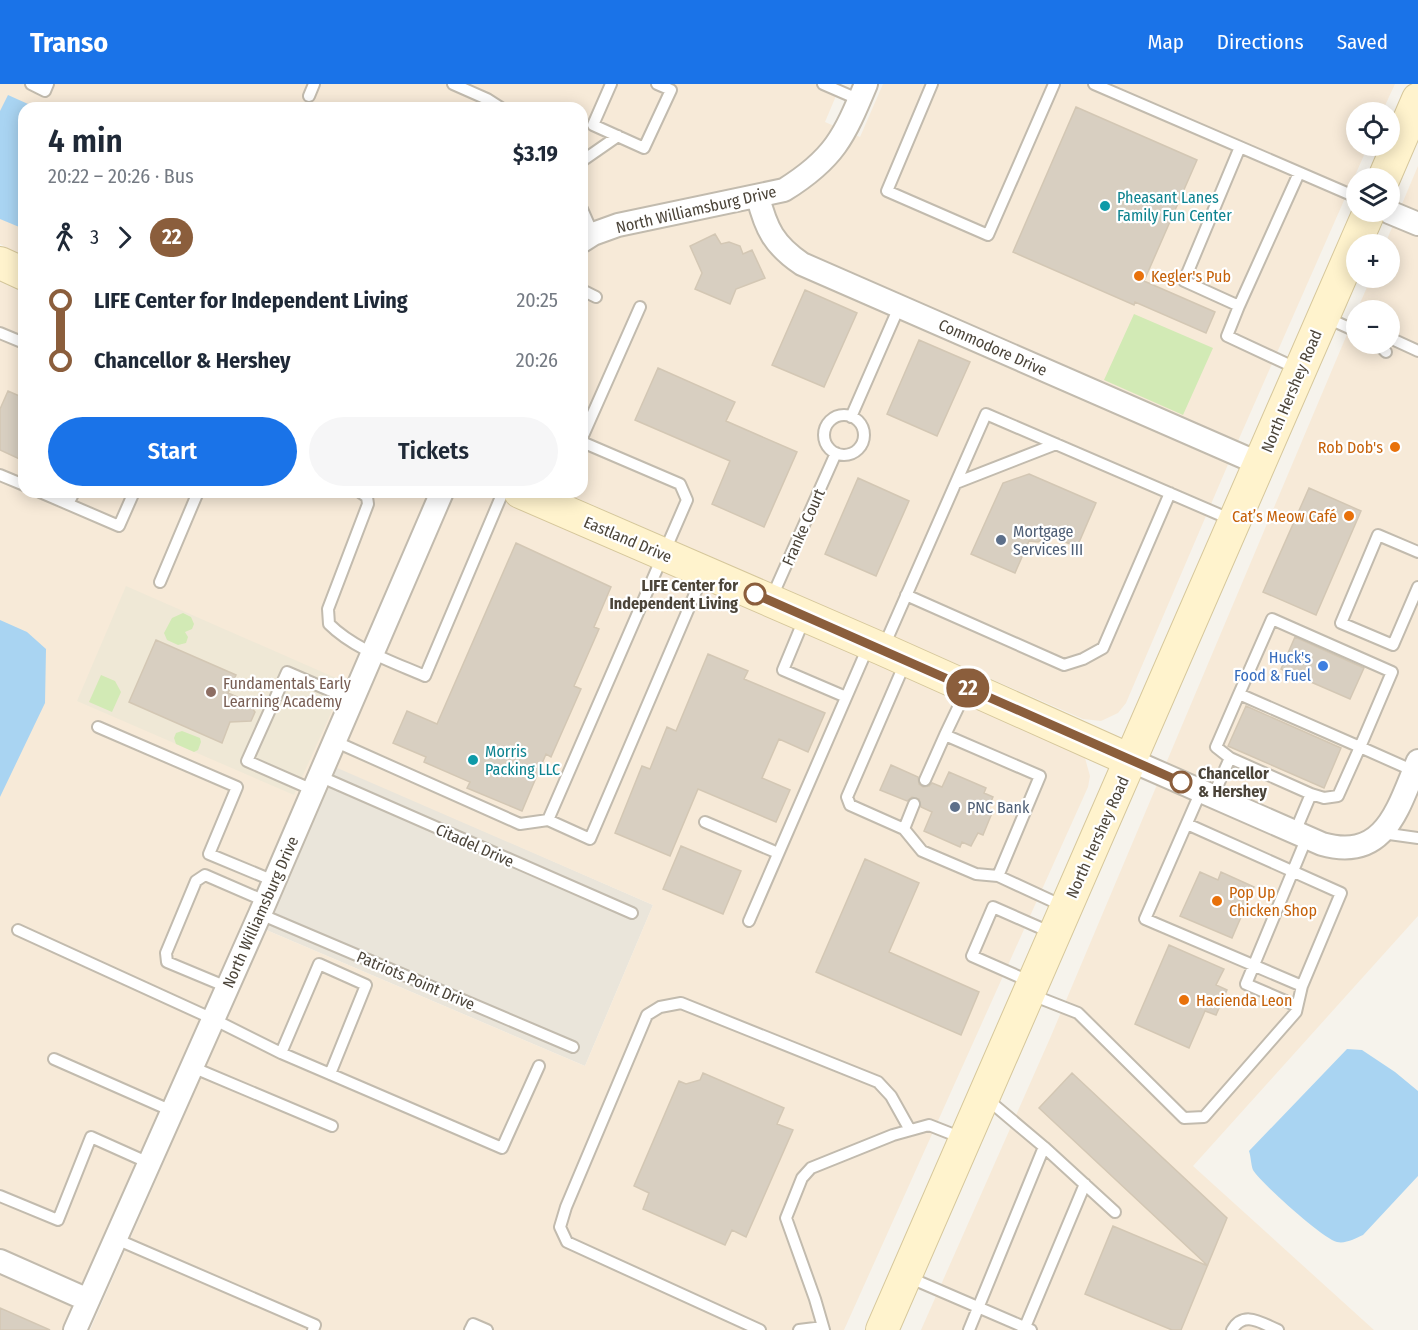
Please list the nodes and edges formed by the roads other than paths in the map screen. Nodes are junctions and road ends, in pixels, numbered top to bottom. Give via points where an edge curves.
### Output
1 (31, 84) edge
2 (48, 84) edge
3 (314, 84) edge
4 (453, 84) edge
5 (611, 84) edge
6 (657, 84) edge
7 (823, 84) edge
8 (932, 84) edge
9 (1053, 84) edge
10 (1094, 84) edge
11 (863, 92) edge
12 (309, 96) dead end
13 (1418, 99) edge
14 (492, 102) edge
15 (618, 136) junction
16 (1240, 147) junction
17 (588, 157) edge
18 (1388, 168) edge
19 (1299, 173) junction
20 (1346, 193) edge
21 (758, 197) junction
22 (1400, 217) edge
23 (1366, 222) edge
24 (1418, 224) edge
25 (588, 237) edge
26 (0, 263) edge
27 (18, 271) edge
28 (588, 293) edge
29 (596, 297) dead end
30 (1239, 306) junction
31 (640, 307) dead end
32 (899, 307) junction
33 (1324, 316) junction
34 (1346, 326) edge
35 (0, 333) edge
36 (18, 340) edge
37 (1400, 343) edge
38 (1418, 351) edge
39 (1300, 370) junction
40 (851, 417) junction
41 (588, 426) edge
42 (588, 443) edge
43 (1056, 444) junction
44 (836, 453) junction
45 (1260, 464) junction
46 (0, 475) edge
47 (18, 482) edge
48 (956, 483) junction
49 (1170, 493) junction
50 (54, 498) edge
51 (71, 498) edge
52 (131, 498) edge
53 (195, 498) edge
54 (367, 498) edge
55 (439, 498) edge
56 (500, 498) edge
57 (555, 499) edge
58 (68, 504) junction
59 (1235, 521) junction
60 (1418, 552) edge
61 (664, 554) junction
62 (705, 572) junction
63 (160, 582) dead end
64 (1418, 587) edge
65 (906, 596) junction
66 (770, 601) junction
67 (806, 616) junction
68 (886, 651) junction
69 (372, 653) junction
70 (967, 687) junction
71 (1239, 694) junction
72 (846, 697) junction
73 (352, 700) junction
74 (98, 727) dead end
75 (945, 735) junction
76 (334, 741) junction
77 (1360, 747) junction
78 (1230, 758) junction
79 (1130, 760) junction
80 (1416, 766) edge
81 (925, 780) dead end
82 (316, 783) junction
83 (1207, 794) junction
84 (1311, 794) junction
85 (914, 804) dead end
86 (548, 820) junction
87 (705, 822) dead end
88 (1187, 824) junction
89 (904, 829) junction
90 (1382, 833) junction
91 (1301, 835) junction
92 (1418, 838) edge
93 (778, 853) junction
94 (1293, 872) junction
95 (998, 876) junction
96 (266, 898) junction
97 (632, 913) dead end
98 (749, 921) dead end
99 (1060, 921) junction
100 (18, 930) dead end
101 (1254, 965) junction
102 (1302, 986) junction
103 (227, 987) junction
104 (1031, 988) junction
105 (1297, 1006) junction
106 (213, 1019) junction
107 (573, 1047) dead end
108 (281, 1053) junction
109 (54, 1059) dead end
110 (538, 1066) dead end
111 (192, 1067) junction
112 (330, 1074) junction
113 (984, 1097) junction
114 (172, 1111) junction
115 (332, 1126) dead end
116 (910, 1130) junction
117 (965, 1139) junction
118 (1044, 1147) junction
119 (149, 1163) junction
120 (1085, 1184) junction
121 (0, 1196) edge
122 (1115, 1212) dead end
123 (116, 1239) junction
124 (0, 1261) edge
125 (905, 1276) junction
126 (88, 1300) junction
127 (978, 1307) junction
128 (824, 1328) edge
129 (1028, 1329) edge
130 (75, 1330) edge
131 (313, 1330) edge
132 (470, 1330) edge
133 (487, 1330) edge
134 (760, 1330) edge
135 (800, 1330) edge
136 (882, 1330) edge
137 (969, 1330) edge
138 (1232, 1330) edge
139 (1278, 1330) edge

1 - 2 lane via 45,91
3 - 12 lane
4 - 14 lane
5 - 15 lane via 593,125
6 - 15 lane via 671,90 644,148
7 - 11 lane
8 - 9 lane via 886,191 988,235
10 - 16 lane
11 - 21 street, North Williamsburg Drive via 844,134 822,163 784,190
13 - 18 main road
15 - 17 lane
16 - 19 lane
16 - 30 lane via 1184,281
19 - 20 lane
19 - 30 lane
21 - 25 street, North Williamsburg Drive via 618,225
21 - 32 street, Commodore Drive via 763,219 786,253 802,264
22 - 24 street
23 - 33 main road, North Hershey Road
26 - 27 main road
28 - 29 lane
30 - 39 lane via 1227,336
31 - 41 lane
32 - 40 lane
32 - 45 street, Commodore Drive
33 - 34 lane
33 - 39 main road, North Hershey Road
35 - 36 lane
37 - 38 lane
39 - 45 main road, North Hershey Road
40 - 44 lane via 839,416 825,428 826,446
40 - 44 lane via 861,425 862,443 848,455
42 - 61 lane via 680,484 687,500
43 - 48 lane
43 - 48 lane via 986,414
43 - 49 lane
44 - 66 lane, Franke Court
45 - 59 main road, North Hershey Road
46 - 47 lane
48 - 65 lane
49 - 59 lane
49 - 65 lane via 1103,648 1083,659 1064,664
50 - 58 lane
51 - 58 lane
52 - 58 lane via 119,526
53 - 63 lane
54 - 69 lane via 328,609 328,624
55 - 69 street, North Williamsburg Drive
56 - 69 lane via 425,676
57 - 61 main road, Eastland Drive
59 - 79 main road, North Hershey Road
60 - 64 lane via 1378,535 1341,622 1393,645
61 - 62 main road, Eastland Drive
61 - 86 lane
62 - 66 main road, Eastland Drive
62 - 86 lane via 590,839
65 - 68 lane
66 - 67 main road, Eastland Drive
67 - 68 main road, Eastland Drive
67 - 72 lane via 783,670
68 - 70 main road, Eastland Drive
68 - 72 lane
68 - 89 lane via 847,797 850,805
69 - 73 street, North Williamsburg Drive
70 - 75 lane
70 - 79 main road, Eastland Drive
71 - 77 lane via 1298,725
71 - 77 lane via 1272,619 1392,672
71 - 78 lane via 1216,747
72 - 93 lane
73 - 76 street, North Williamsburg Drive
73 - 82 lane, Citadel Drive via 286,672 248,760
74 - 96 lane via 237,787 209,854
75 - 81 lane
75 - 95 lane via 1040,776
76 - 82 street, North Williamsburg Drive
76 - 86 lane via 520,824
77 - 80 lane
77 - 84 lane via 1338,796 1324,798
78 - 83 lane
78 - 84 lane via 1247,760 1278,773 1301,784
79 - 83 street
79 - 99 main road, North Hershey Road
80 - 90 street via 1392,820
82 - 96 street, North Williamsburg Drive
82 - 97 lane, Citadel Drive
83 - 88 lane
83 - 91 street
84 - 91 lane
85 - 89 lane
87 - 93 lane
88 - 94 lane
88 - 101 lane via 1145,919
89 - 95 lane via 922,851 976,874
90 - 91 street via 1354,848 1337,848
90 - 92 lane
91 - 94 lane
93 - 98 lane
94 - 101 lane
94 - 102 lane via 1341,893
95 - 99 lane
96 - 103 street, North Williamsburg Drive
96 - 103 lane via 205,875 196,881 166,953 167,962
96 - 107 lane, Patriots Point Drive
99 - 104 main road, North Hershey Road
99 - 104 lane via 993,908 972,956
100 - 106 lane
101 - 102 lane
101 - 105 lane via 1246,984
102 - 105 lane
103 - 106 street, North Williamsburg Drive
104 - 105 lane via 1078,1013 1184,1118 1204,1117 1296,1012
104 - 113 main road, North Hershey Road
106 - 108 lane
106 - 111 street, North Williamsburg Drive
108 - 112 lane
108 - 112 lane via 319,964 366,985
109 - 114 lane
110 - 112 lane via 502,1148
111 - 114 street, North Williamsburg Drive
111 - 115 lane
113 - 117 main road, North Hershey Road
113 - 118 lane
114 - 119 street, North Williamsburg Drive
116 - 117 lane via 929,1125
116 - 128 lane via 811,1168 802,1178 786,1218
116 - 134 lane via 891,1096 878,1082 681,1003 660,1007 647,1015 560,1227 567,1242
117 - 125 main road, North Hershey Road
118 - 120 lane
118 - 127 lane
119 - 121 lane via 91,1137 58,1220
119 - 123 street, North Williamsburg Drive
120 - 122 lane
120 - 129 lane
123 - 126 street, North Williamsburg Drive
123 - 131 lane via 315,1325
124 - 126 street
125 - 127 lane
125 - 136 main road, North Hershey Road
126 - 130 street, North Williamsburg Drive
127 - 129 lane
127 - 137 lane
128 - 135 lane
132 - 133 lane via 473,1324
138 - 139 lane via 1237,1322 1251,1319

